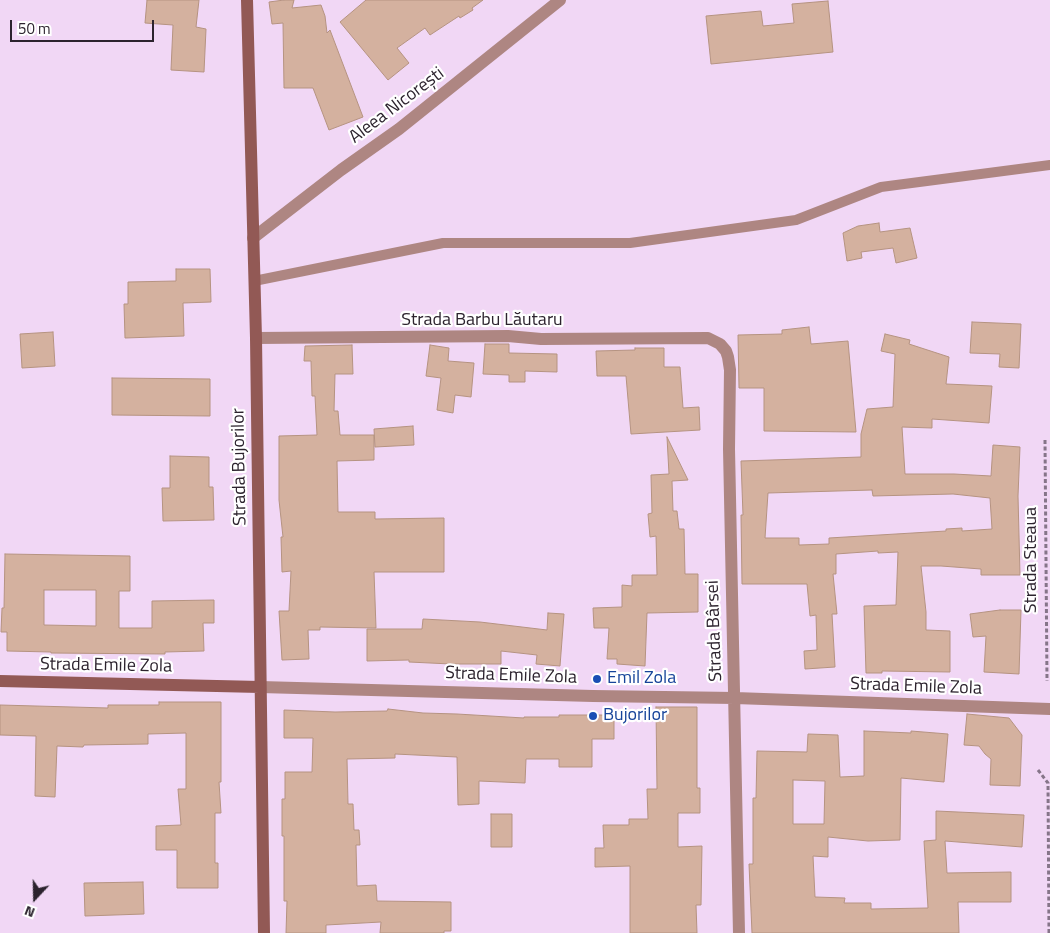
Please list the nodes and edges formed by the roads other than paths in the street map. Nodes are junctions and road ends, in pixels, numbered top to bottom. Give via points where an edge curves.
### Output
1 (247, 0) edge
2 (560, 0) edge
3 (1050, 166) edge
4 (253, 238) junction
5 (254, 281) junction
6 (256, 338) junction
7 (708, 338) joint
8 (0, 681) edge
9 (260, 687) junction
10 (735, 698) junction
11 (1050, 709) edge
12 (264, 933) edge
13 (739, 933) edge

1 - 4 main road, Strada Bujorilor
2 - 4 street, Aleea Nicorești via 399,129
3 - 5 lane via 881,187 796,220 630,243 443,243
4 - 5 main road, Strada Bujorilor
5 - 6 main road, Strada Bujorilor
6 - 7 street, Strada Barbu Lăutaru
6 - 9 main road, Strada Bujorilor
7 - 10 street, Strada Bârsei via 726,350 730,370
8 - 9 main road, Strada Emile Zola
9 - 10 street, Strada Emile Zola
9 - 12 main road, Strada Bujorilor
10 - 11 street, Strada Emile Zola
10 - 13 street, Strada Bârsei

